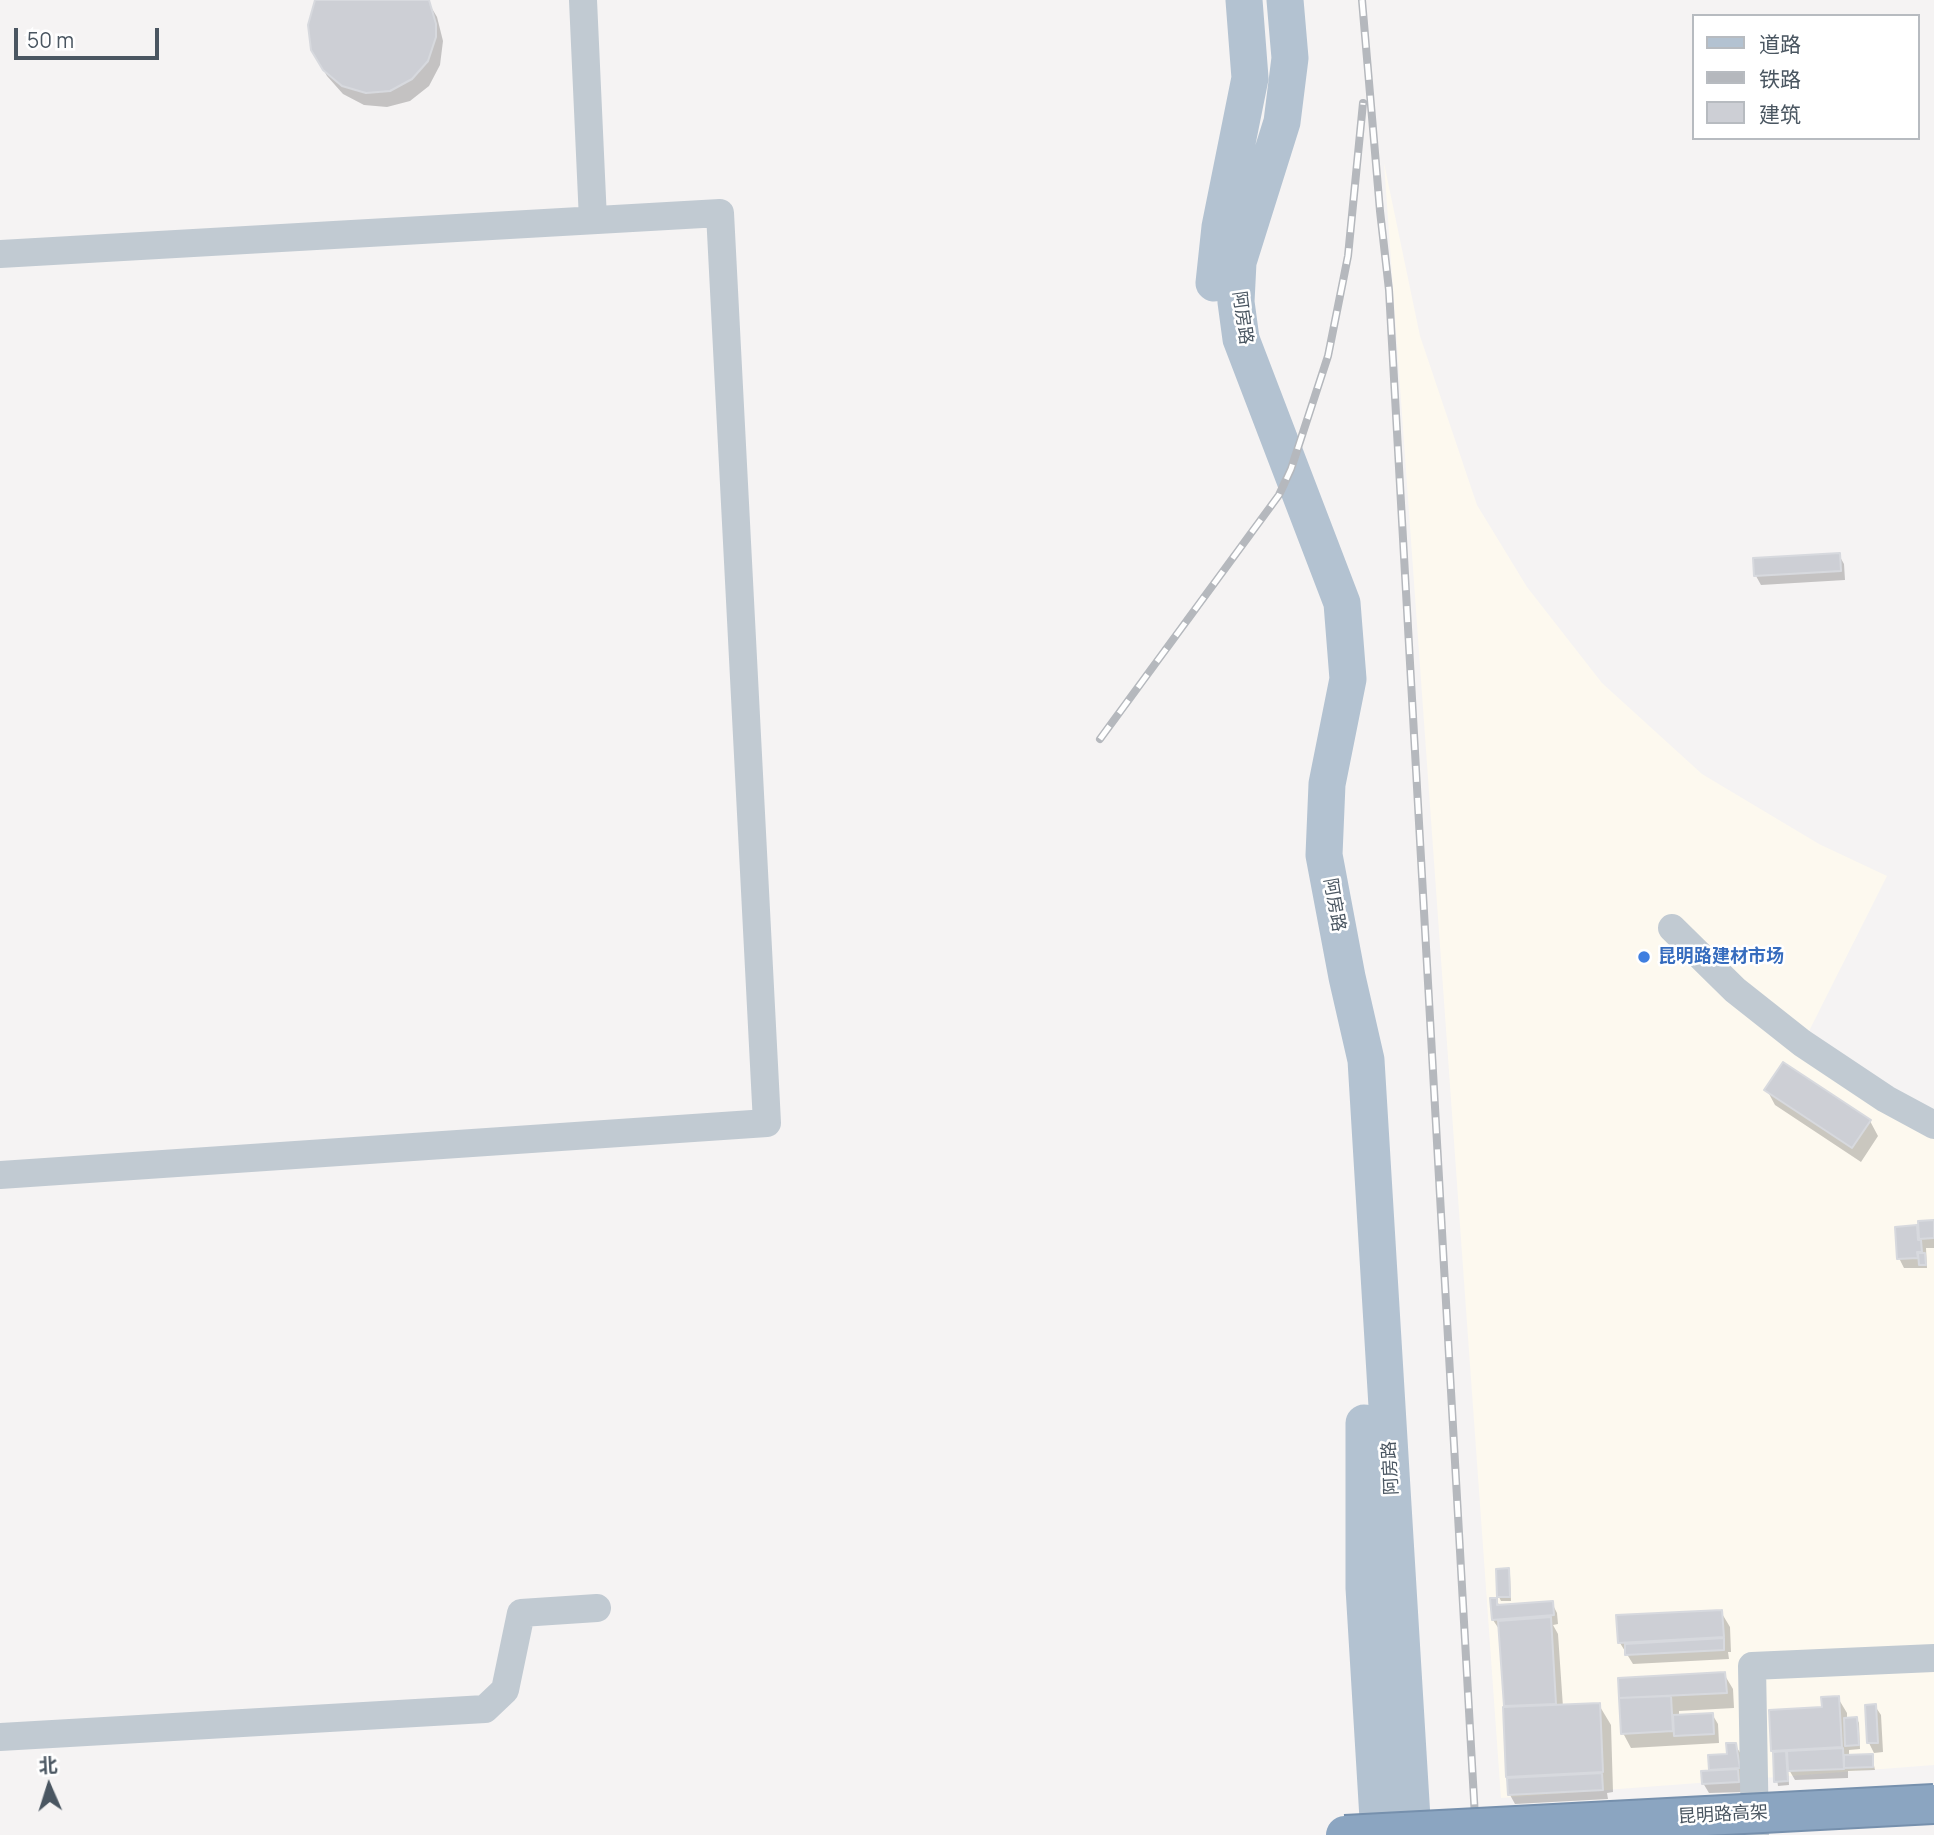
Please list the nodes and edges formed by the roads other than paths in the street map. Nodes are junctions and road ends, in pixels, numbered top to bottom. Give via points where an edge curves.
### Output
1 (583, 0) edge
2 (1244, 0) edge
3 (1285, 0) edge
4 (593, 220) junction
5 (0, 254) edge
6 (1672, 928) dead end
7 (1934, 1125) edge
8 (0, 1175) edge
9 (597, 1608) dead end
10 (1934, 1658) edge
11 (0, 1737) edge
12 (1934, 1804) edge
13 (1345, 1835) edge
14 (1378, 1835) edge
15 (1413, 1835) edge
16 (1755, 1835) edge

1 - 4 street
2 - 14 main road, 阿房路 via 1250,78 1220,227 1213,292 1220,346 1322,610 1330,660 1304,807 1304,873 1342,1060 1365,1454 1364,1588
3 - 15 main road, 阿房路 via 1290,58 1282,122 1238,262 1236,302 1241,339 1342,603 1348,679 1327,784 1324,855 1366,1060
4 - 5 street
4 - 8 street via 720,213 767,1123
6 - 7 street via 1735,990 1802,1043
9 - 11 street via 521,1613 505,1690 485,1709
10 - 16 street via 1752,1666
12 - 13 highway, 昆明路高架, bridge

